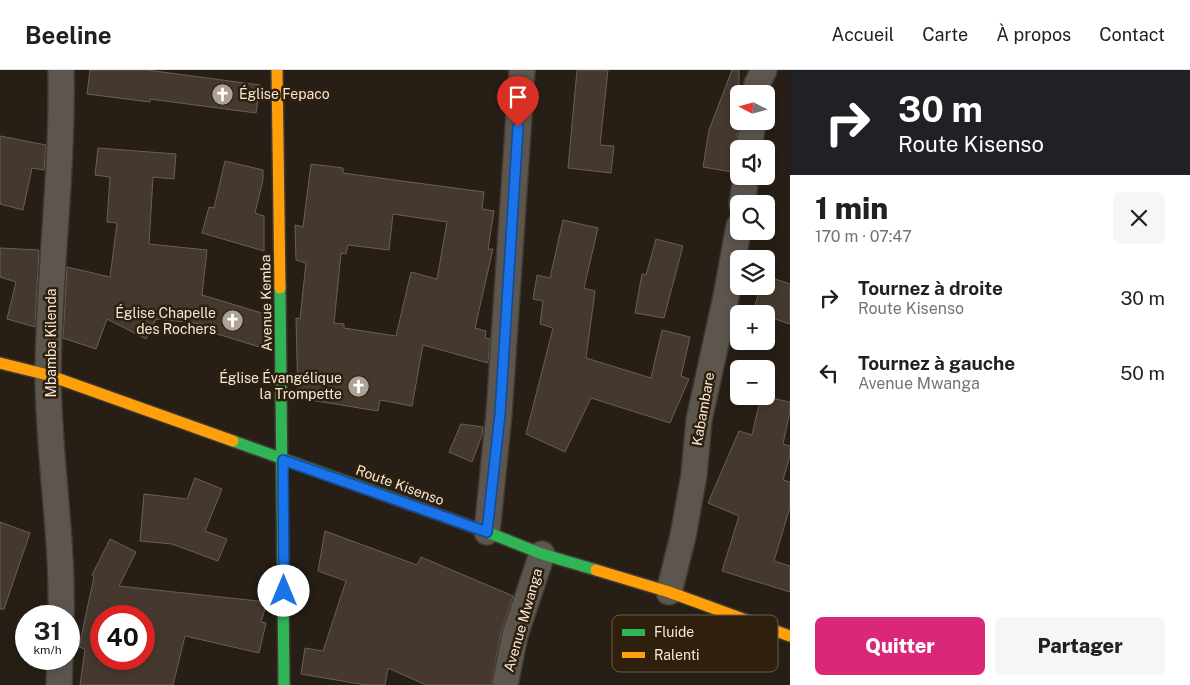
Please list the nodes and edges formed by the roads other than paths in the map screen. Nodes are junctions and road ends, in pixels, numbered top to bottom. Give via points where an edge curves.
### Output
1 (61, 70) edge
2 (277, 70) edge
3 (522, 70) edge
4 (764, 70) edge
5 (757, 85) edge
6 (736, 240) edge
7 (0, 363) edge
8 (48, 375) junction
9 (283, 460) junction
10 (487, 532) junction
11 (542, 554) junction
12 (668, 592) junction
13 (60, 605) edge
14 (732, 615) edge
15 (778, 632) edge
16 (790, 636) edge
17 (60, 670) edge
18 (59, 685) edge
19 (284, 685) edge
20 (505, 685) edge

1 - 8 street, Mbamba Kilenda via 62,130 51,270
2 - 9 street, Avenue Kemba
3 - 10 street via 500,414
4 - 5 street
6 - 12 street, Kabambare via 699,420 694,475
7 - 8 street, Route Kisenso
8 - 9 street, Route Kisenso
8 - 13 street, Mbamba Kilenda
9 - 10 street, Route Kisenso
9 - 19 street, Avenue Kemba
10 - 11 street, Route Kisenso
11 - 12 street, Route Kisenso
11 - 20 street, Avenue Mwanga via 515,635
12 - 14 street, Route Kisenso
15 - 16 street, Route Kisenso
17 - 18 street

